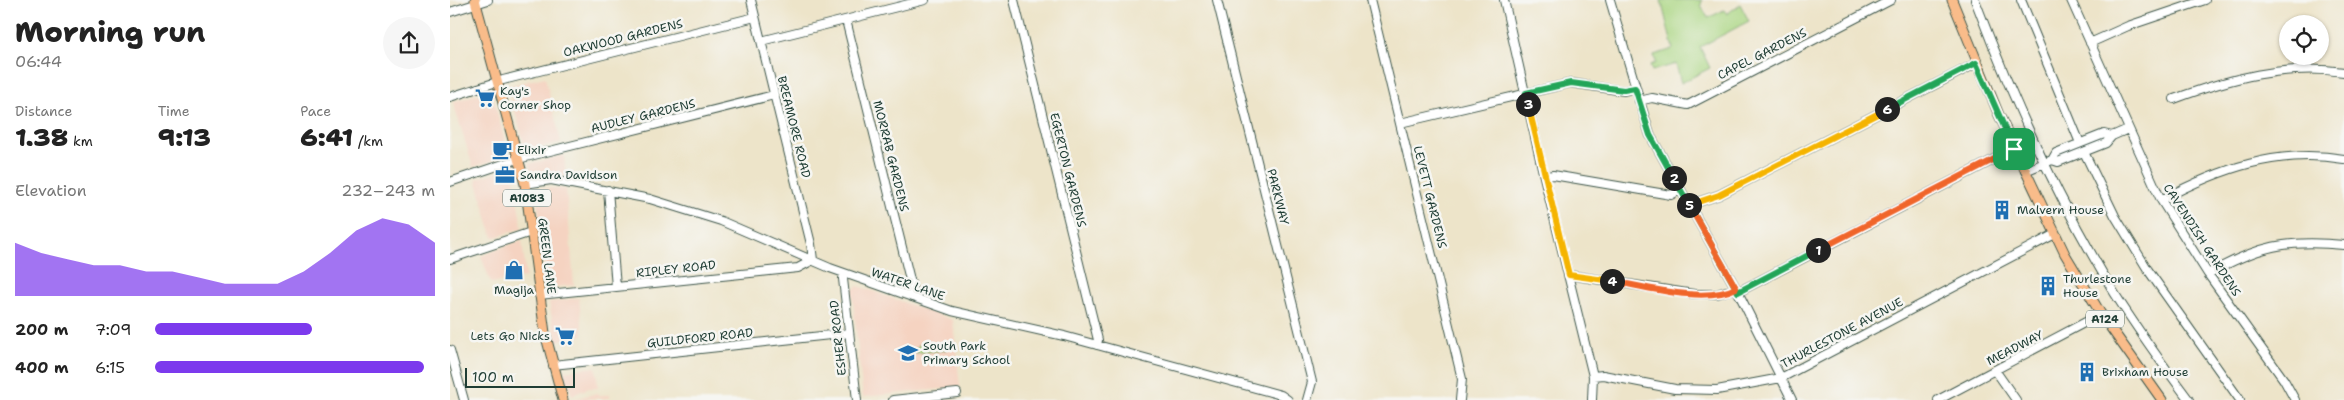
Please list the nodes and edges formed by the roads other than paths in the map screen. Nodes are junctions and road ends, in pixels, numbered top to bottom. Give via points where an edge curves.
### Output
1 (488, 0) edge
2 (750, 0) edge
3 (925, 0) edge
4 (1014, 0) edge
5 (1217, 0) edge
6 (1370, 0) edge
7 (1504, 0) edge
8 (1610, 0) edge
9 (1891, 0) edge
10 (1952, 0) edge
11 (1975, 0) edge
12 (2021, 0) edge
13 (2071, 0) edge
14 (2205, 0) edge
15 (475, 2) edge
16 (450, 12) edge
17 (755, 17) junction
18 (846, 20) junction
19 (761, 41) junction
20 (2090, 43) junction
21 (1976, 63) junction
22 (2344, 72) edge
23 (498, 81) junction
24 (1635, 88) junction
25 (1526, 93) junction
26 (774, 95) junction
27 (450, 97) edge
28 (2174, 99) dead end
29 (1639, 101) junction
30 (1400, 123) junction
31 (2128, 129) junction
32 (2112, 136) junction
33 (2080, 143) junction
34 (2014, 149) junction
35 (2084, 152) junction
36 (518, 159) junction
37 (2344, 159) edge
38 (2048, 162) junction
39 (2025, 171) junction
40 (1544, 177) junction
41 (450, 182) edge
42 (525, 184) junction
43 (608, 190) junction
44 (1680, 190) junction
45 (2161, 200) junction
46 (1689, 205) junction
47 (531, 232) junction
48 (2055, 234) junction
49 (2344, 245) edge
50 (450, 259) edge
51 (813, 260) junction
52 (844, 273) junction
53 (2208, 274) junction
54 (1569, 275) junction
55 (616, 287) junction
56 (1737, 290) junction
57 (539, 295) junction
58 (912, 297) junction
59 (2102, 314) junction
60 (849, 333) junction
61 (1097, 345) junction
62 (450, 350) edge
63 (553, 365) junction
64 (1995, 370) junction
65 (1593, 376) junction
66 (1781, 378) junction
67 (957, 393) dead end
68 (464, 400) edge
69 (563, 400) edge
70 (856, 400) edge
71 (893, 400) edge
72 (1288, 400) edge
73 (1307, 400) edge
74 (1460, 400) edge
75 (1592, 400) edge
76 (1792, 400) edge
77 (1938, 400) edge
78 (2016, 400) edge
79 (2162, 400) edge
80 (2188, 400) edge
81 (2240, 400) edge
82 (2295, 400) edge

1 - 15 street
2 - 17 street, BREAMORE ROAD
3 - 18 street
4 - 61 street, EGERTON GARDENS
5 - 73 street, PARKWAY via 1312,382
6 - 30 street, LEVETT GARDENS
7 - 25 street
8 - 24 street
9 - 29 street, CAPEL GARDENS via 1688,104 1652,98
10 - 21 main road, A124
11 - 38 street via 1995,54
12 - 33 street
13 - 20 street, CAVENDISH GARDENS
14 - 20 street via 2128,26
15 - 16 street
15 - 23 main road, GREEN LANE / A1083
17 - 19 street, BREAMORE ROAD
17 - 23 street, OAKWOOD GARDENS
18 - 19 street
18 - 58 street, MORRAB GARDENS
19 - 26 street, BREAMORE ROAD
20 - 31 street, CAVENDISH GARDENS
21 - 34 main road, A124
21 - 46 street via 1719,195
22 - 28 street via 2281,71 2218,83
23 - 27 street, OAKWOOD GARDENS
23 - 36 main road, GREEN LANE / A1083
24 - 25 street via 1624,90 1571,83
24 - 29 street
25 - 30 street
25 - 40 street
26 - 36 street, AUDLEY GARDENS
26 - 51 street, BREAMORE ROAD
29 - 44 street via 1650,135
30 - 74 street, LEVETT GARDENS via 1462,379
31 - 32 street
31 - 45 street, CAVENDISH GARDENS
32 - 33 street via 2104,134
32 - 35 street via 2106,143
33 - 38 street via 2056,153
34 - 39 main road, A124
34 - 56 street
35 - 38 street via 2058,162
35 - 81 street via 2115,216 2148,270
36 - 41 street, AUDLEY GARDENS
36 - 42 main road, GREEN LANE / A1083
37 - 45 street via 2325,156 2278,158 2231,168
38 - 39 street
38 - 80 street via 2115,293
39 - 48 main road, A124
40 - 44 street via 1553,175 1671,195
40 - 54 street
42 - 43 street, WATER LANE via 552,180
42 - 47 main road, GREEN LANE / A1083
43 - 51 street, WATER LANE via 721,221
43 - 55 street
44 - 46 street
45 - 53 street, CAVENDISH GARDENS
46 - 56 street
47 - 50 street
47 - 57 main road, GREEN LANE / A1083
48 - 59 main road, A124
48 - 66 street, THURLESTONE AVENUE
49 - 53 street via 2303,241 2284,244 2235,258
51 - 52 street, WATER LANE
51 - 55 street, RIPLEY ROAD via 798,268
52 - 58 street, WATER LANE
52 - 60 street, ESHER ROAD
53 - 82 street, CAVENDISH GARDENS
54 - 56 street via 1694,294
54 - 65 street
55 - 57 street, RIPLEY ROAD
56 - 66 street
57 - 63 main road, GREEN LANE / A1083
58 - 61 street, WATER LANE via 952,311
59 - 64 street, MEADWAY
59 - 79 main road, A124
60 - 63 street, GUILDFORD ROAD
60 - 70 street, ESHER ROAD
61 - 72 street, WATER LANE via 1280,395
62 - 68 street
63 - 69 main road, GREEN LANE / A1083
64 - 77 street, MEADWAY
64 - 78 street
65 - 66 street, THURLESTONE AVENUE via 1603,375 1675,389 1717,390
65 - 75 street
66 - 76 street
67 - 71 street

